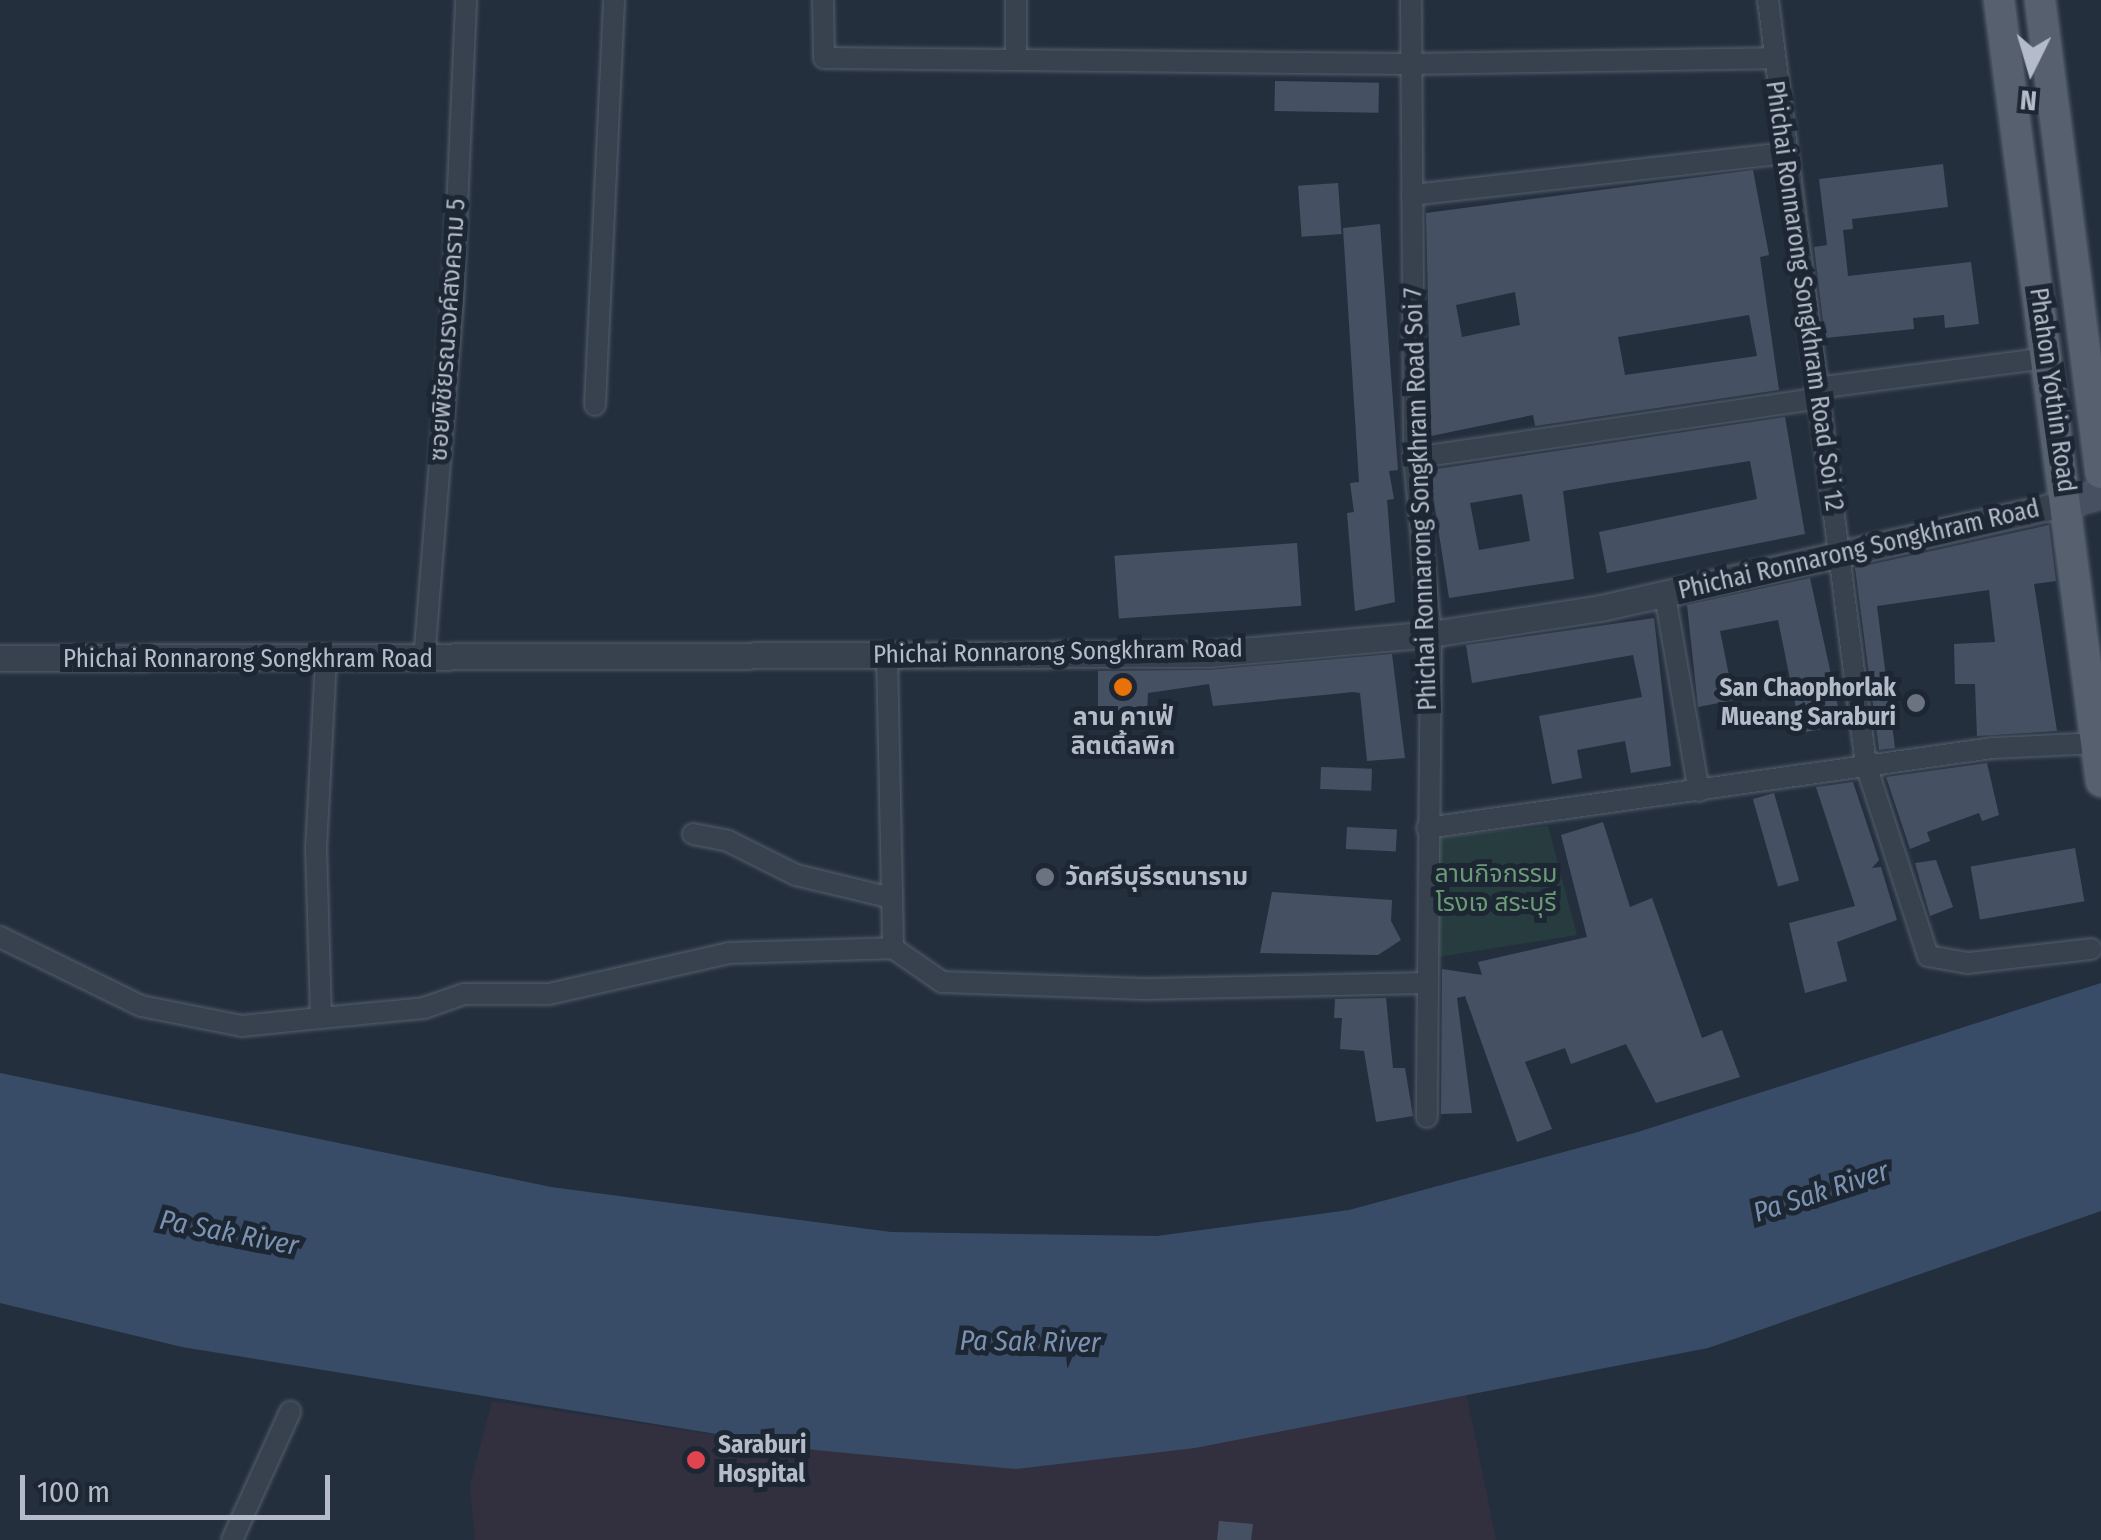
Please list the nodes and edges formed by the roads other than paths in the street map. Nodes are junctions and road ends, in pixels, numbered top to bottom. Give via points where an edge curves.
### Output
1 (466, 0) edge
2 (614, 0) edge
3 (824, 0) edge
4 (1016, 0) edge
5 (1411, 0) edge
6 (1768, 0) edge
7 (2000, 0) edge
8 (2040, 0) edge
9 (1773, 58) junction
10 (1016, 60) junction
11 (1411, 64) junction
12 (1786, 153) junction
13 (1412, 196) junction
14 (2048, 358) junction
15 (1818, 393) junction
16 (596, 404) dead end
17 (1414, 458) junction
18 (2101, 473) edge
19 (2101, 494) edge
20 (2068, 503) junction
21 (1839, 558) junction
22 (1665, 594) junction
23 (1431, 634) junction
24 (887, 654) junction
25 (0, 658) edge
26 (326, 659) junction
27 (424, 660) junction
28 (2099, 743) edge
29 (1866, 764) junction
30 (2101, 781) edge
31 (1698, 792) junction
32 (1427, 828) junction
33 (693, 834) dead end
34 (892, 898) junction
35 (0, 937) edge
36 (893, 948) junction
37 (2092, 949) dead end
38 (1428, 983) junction
39 (321, 1018) junction
40 (1427, 1117) dead end
41 (290, 1412) dead end
42 (232, 1540) edge

1 - 27 street, ซอยพิชัยรณรงค์สงคราม 5 via 453,301
2 - 16 street
3 - 10 street via 824,58
4 - 10 street
5 - 11 street, Phichai Ronnarong Songkhram Road Soi 7
6 - 9 street, Phichai Ronnarong Songkhram Road Soi 12
7 - 14 main road, Phahon Yothin Road
8 - 18 main road, Phahon Yothin Road
9 - 11 street
9 - 12 street, Phichai Ronnarong Songkhram Road Soi 12
10 - 11 street
11 - 13 street, Phichai Ronnarong Songkhram Road Soi 7
12 - 13 street
12 - 15 street, Phichai Ronnarong Songkhram Road Soi 12
13 - 17 street, Phichai Ronnarong Songkhram Road Soi 7
14 - 15 street
14 - 20 main road, Phahon Yothin Road
15 - 17 street
15 - 21 street, Phichai Ronnarong Songkhram Road Soi 12
17 - 23 street, Phichai Ronnarong Songkhram Road Soi 7
19 - 20 main road, Phichai Ronnarong Songkhram Road
20 - 21 street, Phichai Ronnarong Songkhram Road
20 - 28 main road, Phahon Yothin Road
21 - 22 street, Phichai Ronnarong Songkhram Road
21 - 29 street, Phichai Ronnarong Songkhram Road Soi 12
22 - 23 street, Phichai Ronnarong Songkhram Road
22 - 31 street
23 - 24 street, Phichai Ronnarong Songkhram Road via 1208,654
23 - 32 street, Phichai Ronnarong Songkhram Road Soi 7
24 - 27 street, Phichai Ronnarong Songkhram Road
24 - 34 street
25 - 26 street, Phichai Ronnarong Songkhram Road
26 - 27 street, Phichai Ronnarong Songkhram Road
26 - 39 street via 316,847
28 - 29 street
28 - 30 main road, Phahon Yothin Road
29 - 31 street
29 - 37 street, Phichai Ronnarong Songkhram Road Soi 12 via 1928,956 1968,963
31 - 32 street
32 - 38 street, Phichai Ronnarong Songkhram Road Soi 7
33 - 34 street via 728,841 796,875
34 - 36 street
35 - 39 street via 141,1006 242,1026
36 - 38 street via 942,982 1144,989
36 - 39 street via 729,953 548,994 464,994 424,1008
38 - 40 street, Phichai Ronnarong Songkhram Road Soi 7
41 - 42 street

